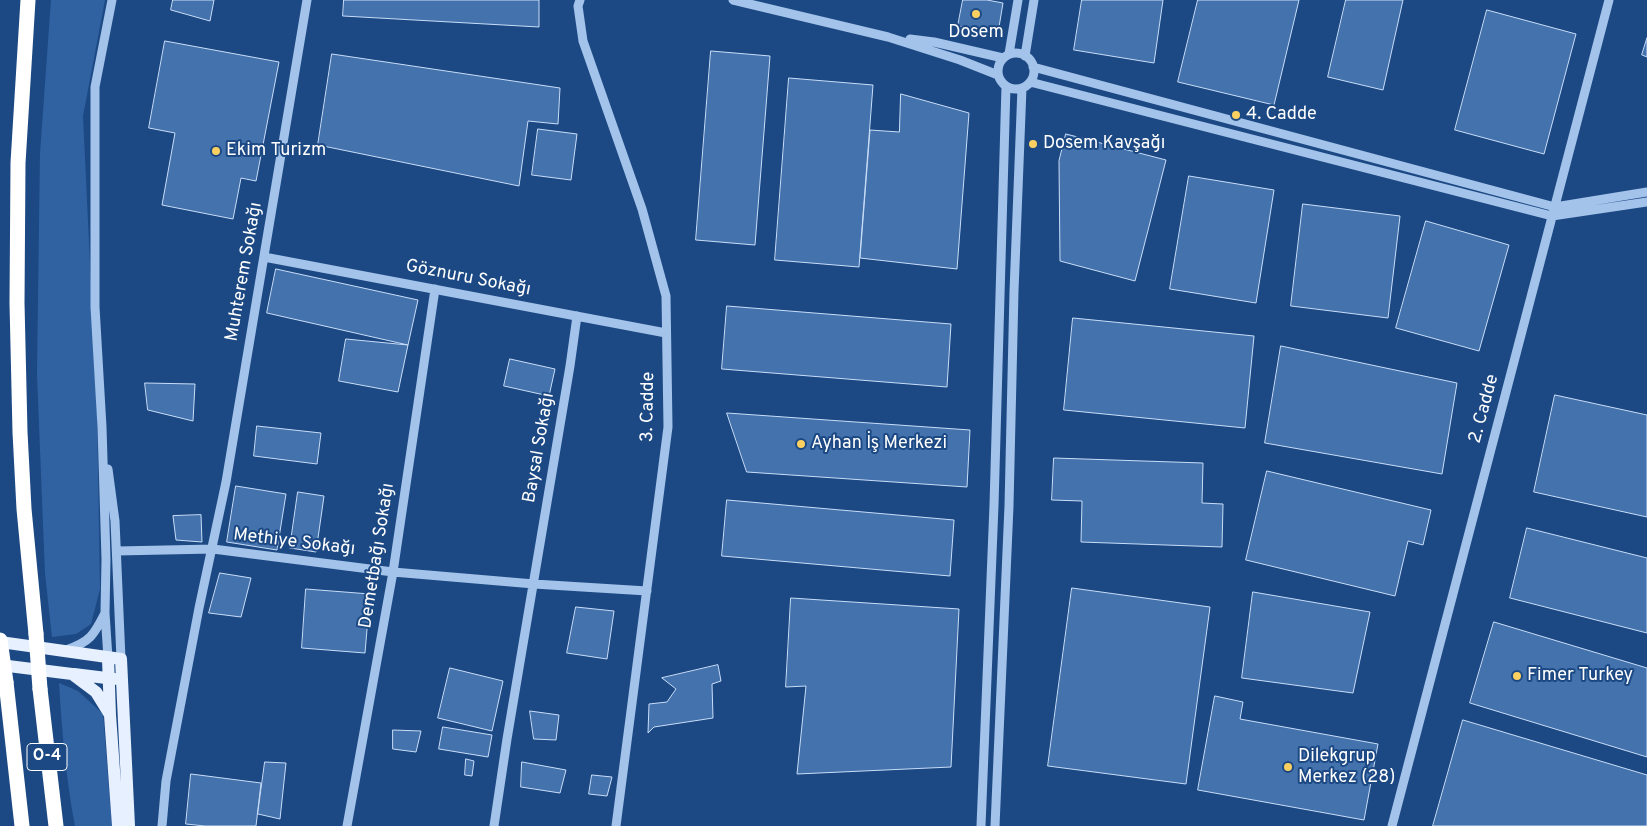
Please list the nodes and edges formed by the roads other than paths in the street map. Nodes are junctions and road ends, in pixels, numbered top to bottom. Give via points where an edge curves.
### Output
1 (28, 0) edge
2 (112, 0) edge
3 (307, 0) edge
4 (580, 0) edge
5 (734, 0) edge
6 (1018, 0) edge
7 (1034, 0) edge
8 (1609, 0) edge
9 (888, 37) junction
10 (1006, 56) junction
11 (1025, 56) junction
12 (1033, 67) junction
13 (998, 75) junction
14 (1026, 85) junction
15 (1006, 86) junction
16 (1174, 105) junction
17 (1171, 119) junction
18 (1310, 142) junction
19 (1307, 153) junction
20 (1398, 165) junction
21 (1410, 168) junction
22 (1395, 176) junction
23 (1407, 179) junction
24 (1647, 192) edge
25 (1640, 200) edge
26 (1537, 202) junction
27 (1536, 212) junction
28 (1554, 212) junction
29 (264, 257) junction
30 (435, 290) junction
31 (577, 316) junction
32 (666, 333) junction
33 (102, 427) junction
34 (213, 549) junction
35 (117, 551) junction
36 (393, 572) junction
37 (534, 584) junction
38 (647, 591) junction
39 (105, 613) junction
40 (0, 641) edge
41 (63, 651) junction
42 (114, 658) junction
43 (0, 665) edge
44 (72, 674) junction
45 (108, 678) junction
46 (122, 680) junction
47 (110, 715) junction
48 (22, 826) edge
49 (56, 826) edge
50 (118, 826) edge
51 (129, 826) edge
52 (162, 826) edge
53 (347, 826) edge
54 (494, 826) edge
55 (616, 826) edge
56 (981, 826) edge
57 (995, 826) edge
58 (1392, 826) edge

1 - 49 highway, O-4, bridge via 18,163 20,432 40,688
2 - 33 street via 95,87 95,307
3 - 29 street, Muhterem Sokağı
4 - 32 street, 3. Cadde via 583,41 642,209 666,296
5 - 9 street
6 - 10 street
7 - 11 street
8 - 28 street, 2. Cadde
9 - 10 street
9 - 13 street
10 - 11 street via 1014,53
10 - 13 street via 999,63
11 - 12 street
12 - 14 street via 1032,78
12 - 16 street
13 - 15 street
14 - 15 street via 1017,89
14 - 17 street
14 - 57 street via 1014,291
15 - 56 street via 996,476
16 - 17 street
16 - 18 street
17 - 19 street
18 - 19 street
18 - 20 street
19 - 22 street
20 - 21 street
20 - 22 street
21 - 23 street
21 - 26 street
22 - 23 street
23 - 27 street
24 - 25 street
25 - 28 street
26 - 27 street
26 - 28 street
27 - 28 street
28 - 58 street, 2. Cadde
29 - 30 street, Göznuru Sokağı
29 - 34 street, Muhterem Sokağı
30 - 31 street, Göznuru Sokağı
30 - 36 street, Demetbağı Sokağı
31 - 32 street, Göznuru Sokağı
31 - 37 street, Baysal Sokağı
32 - 38 street, 3. Cadde via 668,427
33 - 35 street
33 - 39 street
34 - 35 street, Methiye Sokağı
34 - 36 street, Methiye Sokağı
34 - 52 street, Muhterem Sokağı via 166,781
35 - 42 street
36 - 37 street, Methiye Sokağı
36 - 53 street, Demetbağı Sokağı
37 - 38 street, Methiye Sokağı
37 - 54 street, Baysal Sokağı
38 - 55 street, 3. Cadde
39 - 41 street via 96,631 83,644
39 - 42 street
40 - 41 main road
40 - 48 highway, O-4, bridge
41 - 42 main road
42 - 45 main road
42 - 46 main road
43 - 44 main road
44 - 45 main road
44 - 47 main road via 96,692
45 - 46 main road
45 - 47 main road
46 - 51 main road
47 - 50 main road

